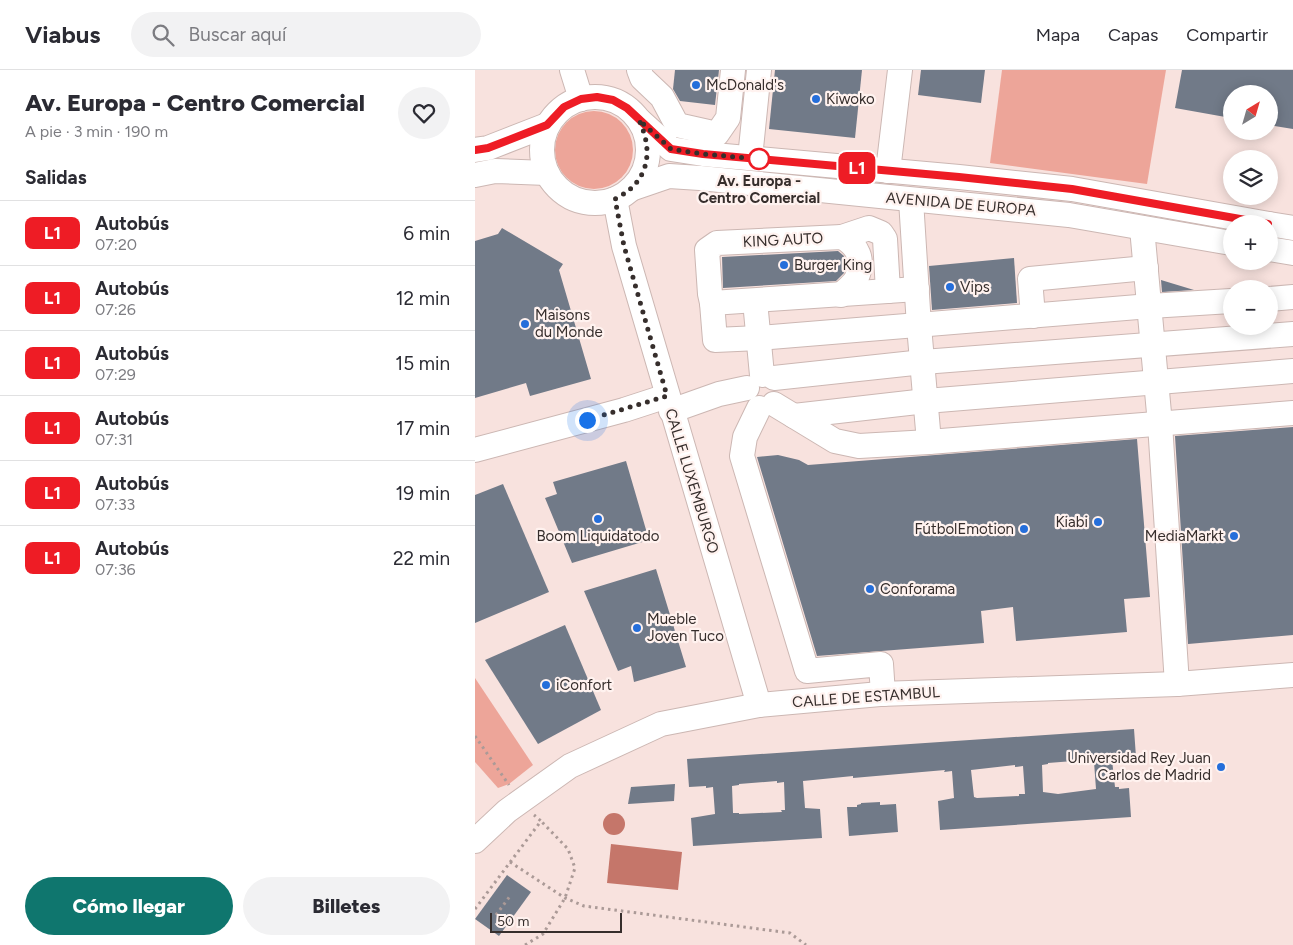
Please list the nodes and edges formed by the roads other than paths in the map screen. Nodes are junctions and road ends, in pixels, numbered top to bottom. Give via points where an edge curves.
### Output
1 (572, 70) edge
2 (639, 70) edge
3 (733, 70) edge
4 (759, 70) edge
5 (900, 70) edge
6 (581, 99) junction
7 (639, 120) junction
8 (547, 125) junction
9 (475, 150) edge
10 (750, 158) junction
11 (888, 171) junction
12 (547, 173) junction
13 (475, 175) edge
14 (623, 194) junction
15 (911, 200) junction
16 (1223, 216) edge
17 (1278, 226) edge
18 (1142, 228) junction
19 (1293, 228) edge
20 (842, 237) junction
21 (1223, 242) edge
22 (1278, 250) edge
23 (1293, 253) edge
24 (1146, 268) junction
25 (917, 289) junction
26 (888, 291) junction
27 (841, 295) junction
28 (1293, 297) edge
29 (1278, 298) edge
30 (755, 301) junction
31 (1223, 301) edge
32 (713, 303) junction
33 (1149, 306) junction
34 (1033, 316) junction
35 (919, 326) junction
36 (1293, 334) edge
37 (759, 338) junction
38 (1153, 344) junction
39 (923, 362) junction
40 (1293, 371) edge
41 (1157, 383) junction
42 (768, 395) junction
43 (926, 401) junction
44 (669, 404) junction
45 (1293, 414) edge
46 (1161, 424) junction
47 (929, 442) junction
48 (475, 450) edge
49 (1293, 675) edge
50 (1177, 684) junction
51 (883, 694) junction
52 (759, 705) junction
53 (475, 841) edge

1 - 6 street
2 - 3 street via 642,78 662,97 677,125 717,134 728,118
4 - 10 street
5 - 11 street
6 - 7 street via 613,100
6 - 8 street via 564,107
7 - 10 street, AVENIDA DE EUROPA via 671,149
7 - 14 street via 648,149 646,164 640,178
8 - 9 street
8 - 12 street via 542,138
10 - 11 street, AVENIDA DE EUROPA
11 - 16 street, AVENIDA DE EUROPA via 1072,189
12 - 13 street via 495,171
12 - 14 street via 556,186 584,202 600,203
14 - 15 street, AVENIDA DE EUROPA via 669,176
14 - 44 street, CALLE LUXEMBURGO via 624,246
15 - 18 street, AVENIDA DE EUROPA via 1069,214
15 - 25 street
17 - 19 street, AVENIDA DE EUROPA
18 - 21 street, AVENIDA DE EUROPA
18 - 24 street
20 - 26 street via 869,228 881,232 885,239
20 - 27 street, KING AUTO via 852,243 861,258 857,278
20 - 32 street, KING AUTO via 717,243 707,250
22 - 23 street
24 - 33 street
24 - 34 street via 1030,279
25 - 26 street
25 - 35 street
26 - 27 street
27 - 30 street
28 - 29 street
30 - 32 street
30 - 37 street
31 - 33 street
32 - 37 street via 715,340
33 - 34 street
33 - 38 street
34 - 35 street
35 - 37 street
35 - 39 street
36 - 38 street
37 - 42 street
38 - 39 street
38 - 41 street
39 - 42 street
39 - 43 street
40 - 41 street
41 - 43 street
41 - 46 street
42 - 43 street
42 - 44 street via 719,394
42 - 47 street via 835,441 859,446
42 - 51 street via 745,437 742,456 807,671 881,664
43 - 47 street
44 - 48 street via 615,413
44 - 52 street, CALLE LUXEMBURGO
45 - 46 street
46 - 47 street
46 - 50 street
49 - 50 street, CALLE DE ESTAMBUL
50 - 51 street, CALLE DE ESTAMBUL
51 - 52 street, CALLE DE ESTAMBUL
52 - 53 street, CALLE DE ESTAMBUL via 661,724 570,766 507,810

